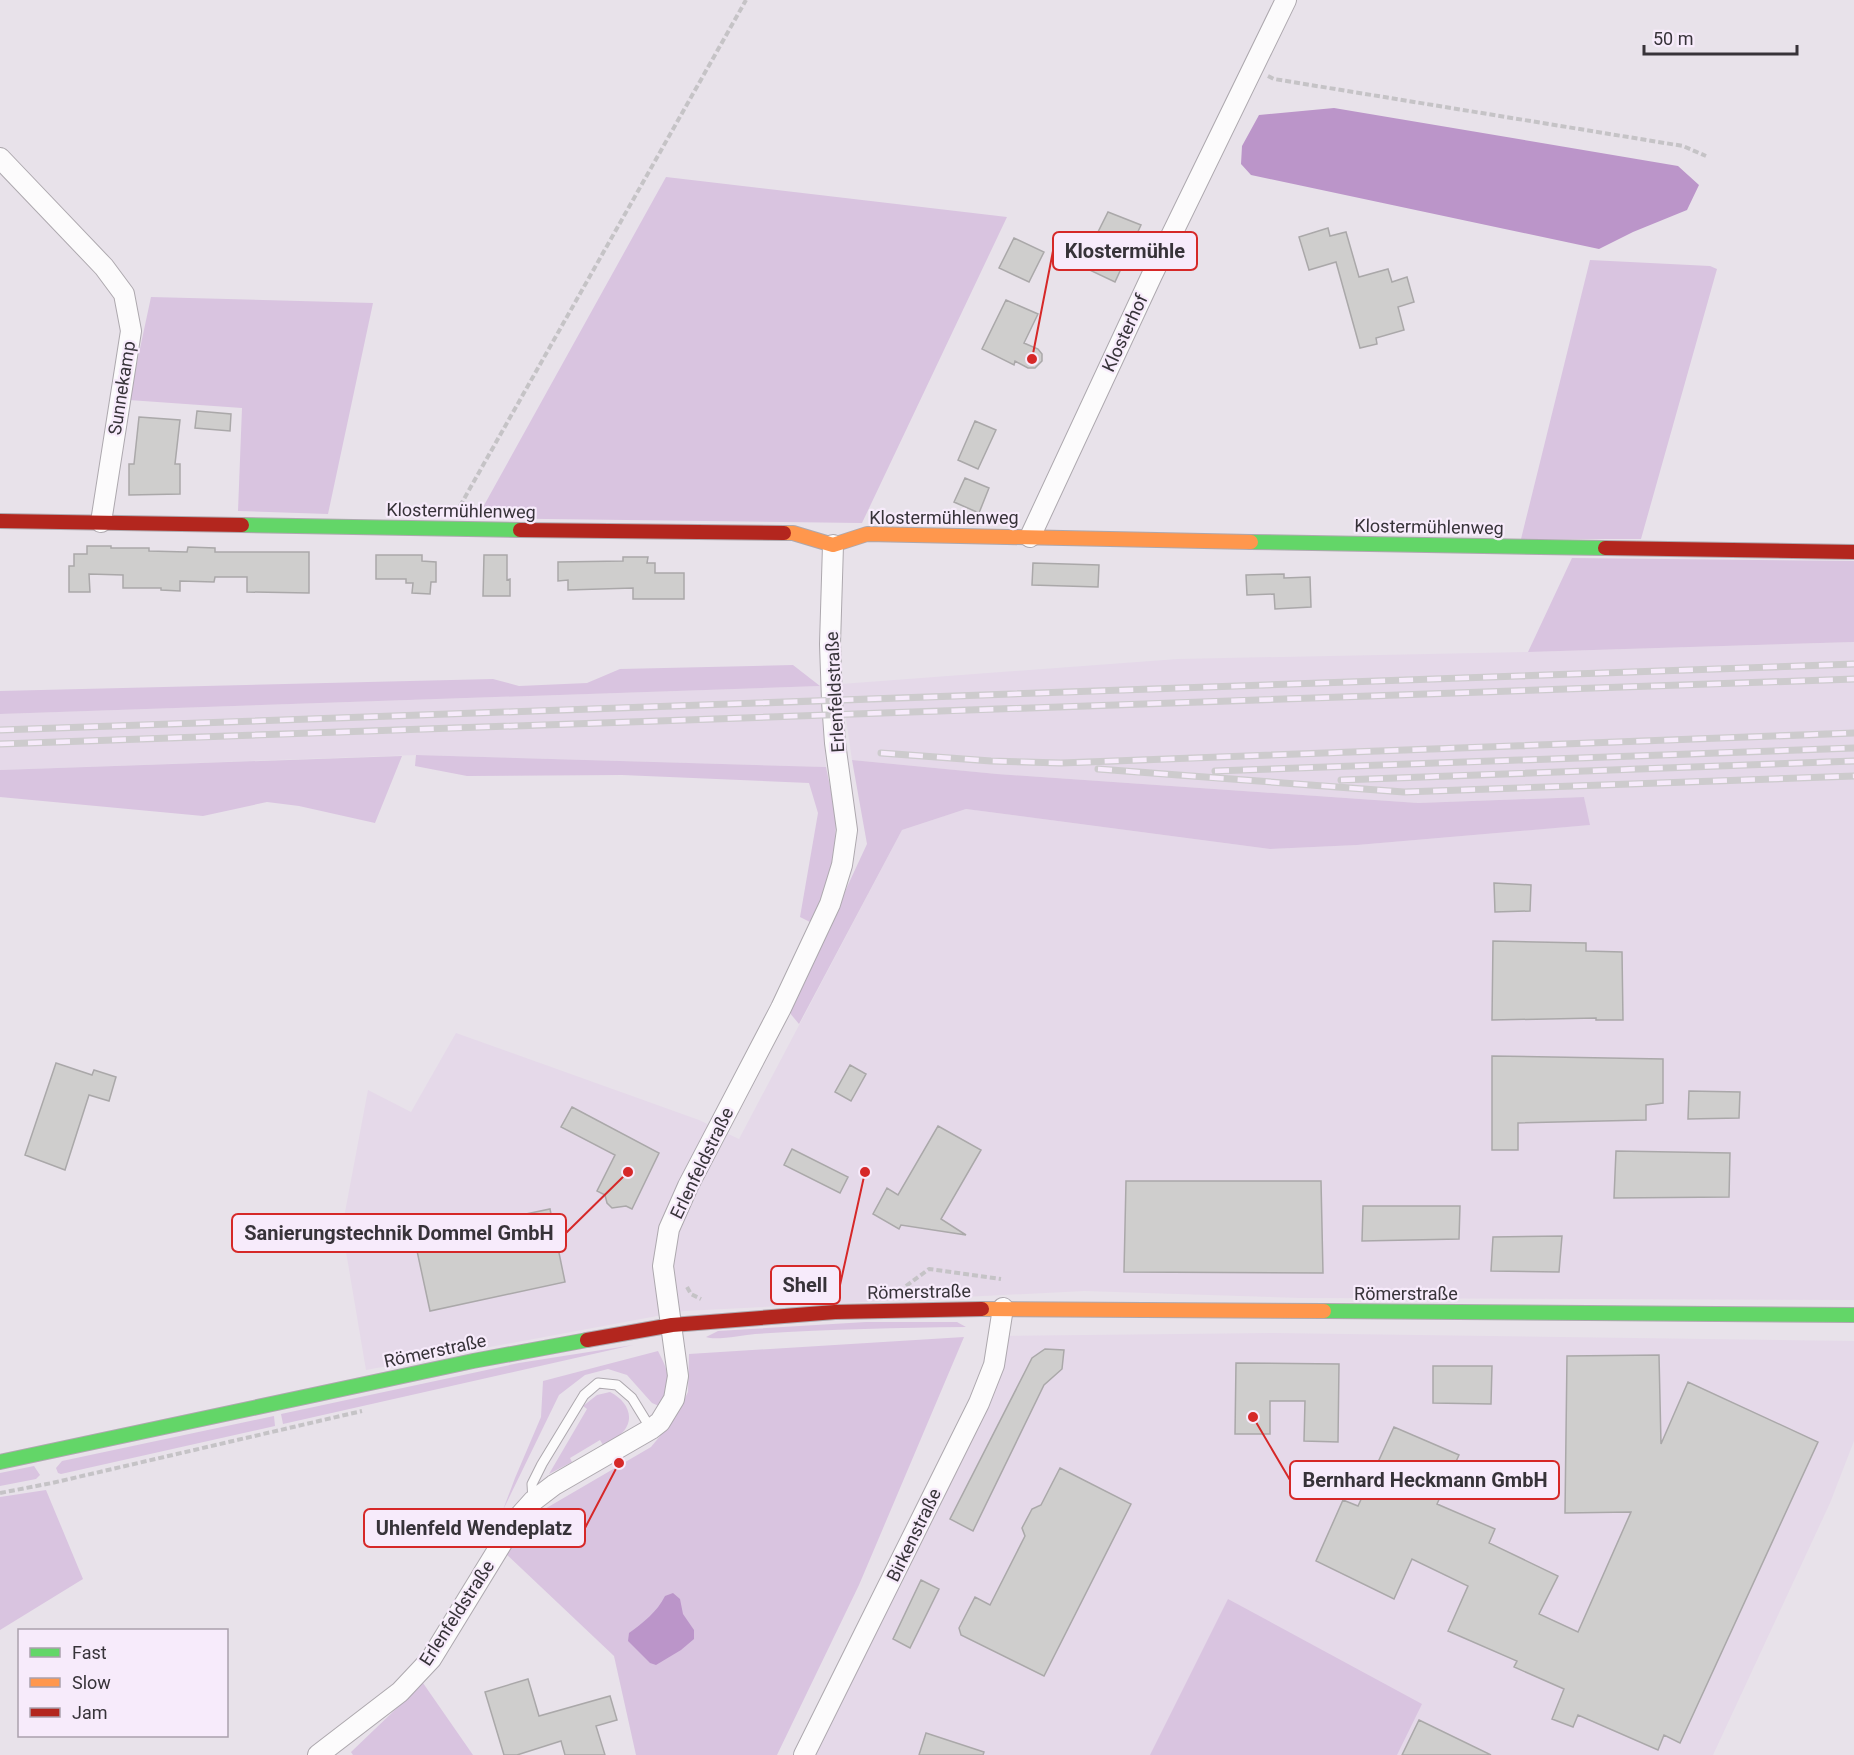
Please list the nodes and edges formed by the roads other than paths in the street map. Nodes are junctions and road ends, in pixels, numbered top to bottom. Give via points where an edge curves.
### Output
1 (1286, 0) edge
2 (0, 158) edge
3 (0, 521) edge
4 (101, 522) junction
5 (1030, 537) junction
6 (833, 545) junction
7 (1854, 552) edge
8 (1003, 1308) junction
9 (1854, 1315) edge
10 (672, 1325) junction
11 (651, 1429) junction
12 (0, 1462) edge
13 (533, 1501) junction
14 (318, 1755) edge
15 (804, 1755) edge

1 - 5 street, Klosterhof
2 - 4 street, Sunnekamp via 104,267 124,294 131,331
3 - 4 main road, Klostermühlenweg
4 - 6 main road, Klostermühlenweg via 793,533
5 - 6 main road, Klostermühlenweg via 867,534
5 - 7 main road, Klostermühlenweg
6 - 10 street, Erlenfeldstraße via 832,701 847,830 842,865 830,904 781,1008 669,1229 663,1266
8 - 9 main road, Römerstraße
8 - 10 main road, Römerstraße via 836,1312
8 - 15 street, Birkenstraße via 994,1365 979,1403
10 - 11 street, Erlenfeldstraße via 678,1376 674,1399
10 - 12 main road, Römerstraße via 473,1361
11 - 13 street, Erlenfeldstraße
11 - 13 lane via 632,1398 617,1385 598,1383 584,1395 542,1464 532,1484
13 - 14 street, Erlenfeldstraße via 516,1520 431,1659 400,1692

